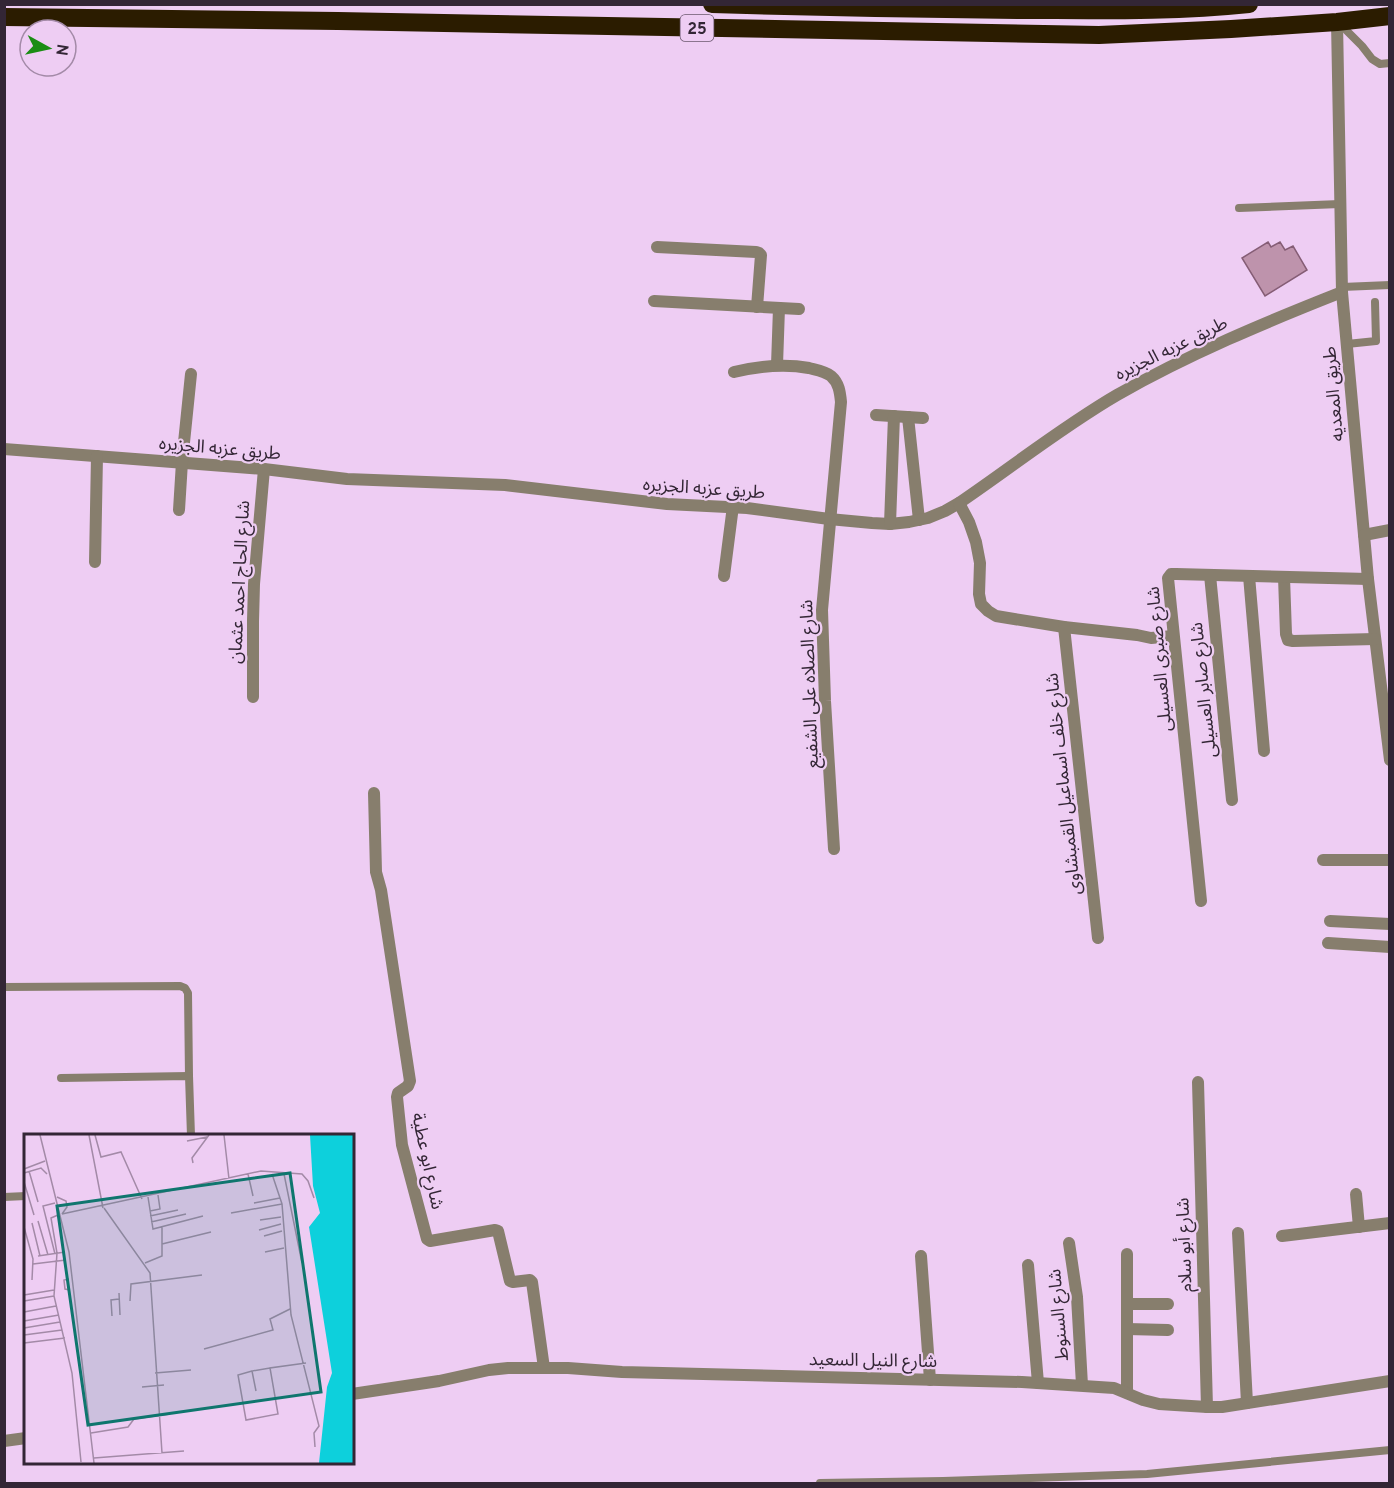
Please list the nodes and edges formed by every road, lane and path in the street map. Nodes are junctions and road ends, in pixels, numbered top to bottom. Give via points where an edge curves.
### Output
1 (712, 4) edge
2 (1249, 4) edge
3 (738, 5) edge
4 (859, 6) edge
5 (927, 7) edge
6 (1046, 7) edge
7 (1100, 7) edge
8 (75, 11) edge
9 (211, 12) edge
10 (1389, 16) edge
11 (4, 17) edge
12 (1337, 22) junction
13 (858, 31) junction
14 (926, 32) junction
15 (1389, 63) edge
16 (1340, 204) junction
17 (1239, 208) dead end
18 (657, 247) dead end
19 (1389, 285) edge
20 (1342, 290) junction
21 (654, 301) dead end
22 (1375, 302) dead end
23 (757, 307) junction
24 (779, 308) junction
25 (799, 309) dead end
26 (1347, 344) junction
27 (777, 365) junction
28 (734, 372) dead end
29 (191, 374) dead end
30 (876, 415) dead end
31 (894, 416) junction
32 (908, 417) junction
33 (923, 418) dead end
34 (4, 449) edge
35 (97, 456) junction
36 (182, 462) junction
37 (264, 469) junction
38 (958, 503) junction
39 (732, 506) junction
40 (179, 510) dead end
41 (829, 519) junction
42 (919, 520) junction
43 (890, 524) junction
44 (1389, 530) edge
45 (1364, 535) junction
46 (95, 562) dead end
47 (1210, 575) junction
48 (724, 576) dead end
49 (1249, 576) junction
50 (1284, 577) junction
51 (1368, 579) junction
52 (1064, 627) junction
53 (1173, 636) junction
54 (1375, 639) junction
55 (253, 697) dead end
56 (1264, 751) dead end
57 (1389, 760) edge
58 (374, 793) dead end
59 (1232, 800) dead end
60 (834, 849) dead end
61 (1323, 860) dead end
62 (1389, 860) edge
63 (1201, 901) dead end
64 (1330, 921) dead end
65 (1389, 924) edge
66 (1098, 938) dead end
67 (1328, 943) dead end
68 (1389, 947) edge
69 (4, 987) edge
70 (189, 1076) junction
71 (61, 1078) dead end
72 (1198, 1082) dead end
73 (191, 1134) edge
74 (1356, 1194) dead end
75 (24, 1196) edge
76 (4, 1197) edge
77 (1389, 1223) edge
78 (1359, 1227) junction
79 (1238, 1233) dead end
80 (1282, 1236) dead end
81 (1069, 1243) dead end
82 (1127, 1254) dead end
83 (921, 1256) dead end
84 (1028, 1265) dead end
85 (1127, 1304) junction
86 (1168, 1304) dead end
87 (1127, 1329) junction
88 (1168, 1330) dead end
89 (544, 1368) junction
90 (930, 1380) junction
91 (1389, 1381) edge
92 (1038, 1383) junction
93 (1082, 1385) junction
94 (1127, 1392) junction
95 (354, 1395) edge
96 (1247, 1403) junction
97 (1207, 1407) junction
98 (24, 1438) edge
99 (4, 1441) edge
100 (1389, 1450) edge
101 (820, 1483) edge

1 - 3 highway, 25
2 - 7 highway, 25
3 - 4 highway, 25
4 - 5 highway, 25
4 - 13 highway
5 - 6 highway, 25
5 - 14 highway
6 - 7 highway, 25
8 - 9 highway, 25
8 - 11 highway, 25
9 - 13 highway, 25
10 - 12 highway, 25
12 - 14 highway, 25 via 1099,35
12 - 15 lane via 1372,59 1380,64
12 - 16 street, طريق المعديه
13 - 14 highway, 25
16 - 17 lane
16 - 20 street, طريق المعديه
18 - 23 street via 759,253
19 - 20 lane
20 - 26 street, طريق المعديه
20 - 38 street, طريق عزبه الجزيره via 1118,394
21 - 23 street
22 - 26 lane via 1376,341
23 - 24 street
24 - 25 street
24 - 27 street
26 - 45 street, طريق المعديه
27 - 28 street, شارع الصلاه على الشفيع
27 - 41 street, شارع الصلاه على الشفيع via 820,370 829,374 840,391
29 - 36 street
30 - 31 street
31 - 32 street
31 - 43 street
32 - 33 street
32 - 42 street
34 - 35 street, طريق عزبه الجزيره
35 - 36 street, طريق عزبه الجزيره
35 - 46 street
36 - 37 street, طريق عزبه الجزيره
36 - 40 street
37 - 39 street, طريق عزبه الجزيره via 370,480 506,485 649,502
37 - 55 street, شارع الحاج احمد عثمان via 254,584
38 - 42 street, طريق عزبه الجزيره
38 - 52 street via 976,542 981,604 996,616
39 - 41 street, طريق عزبه الجزيره
39 - 48 street
41 - 43 street, طريق عزبه الجزيره
41 - 60 street, شارع الصلاه على الشفيع via 822,628
42 - 43 street, طريق عزبه الجزيره
44 - 45 street
45 - 51 street, طريق المعديه
47 - 49 street, شارع صبرى العسيلى
47 - 53 street, شارع صبرى العسيلى via 1171,574 1168,578
47 - 59 street, شارع صابر العسيلى
49 - 50 street, شارع صبرى العسيلى
49 - 56 street
50 - 51 street, شارع صبرى العسيلى
50 - 54 street via 1288,640
51 - 54 street, طريق المعديه
52 - 53 street via 1151,638
52 - 66 street, شارع خلف اسماعيل القمبشاوى
53 - 63 street, شارع صبرى العسيلى
54 - 57 street, طريق المعديه
58 - 89 street, شارع ابو عطية via 376,872 410,1081 397,1097 402,1145 427,1239 498,1231 510,1281 532,1282
61 - 62 street
64 - 65 street
67 - 68 street
69 - 70 lane via 185,988
70 - 71 lane
70 - 73 lane
72 - 97 street, شارع أبو سلام
74 - 78 street
75 - 76 lane
77 - 78 street
78 - 80 street
79 - 96 street
81 - 93 street, شارع السنوط via 1077,1297
82 - 85 street
83 - 90 street
84 - 92 street
85 - 86 street
85 - 87 street
87 - 88 street
87 - 94 street
89 - 90 street, شارع النيل السعيد
89 - 95 street, شارع النيل السعيد via 489,1370
90 - 92 street, شارع النيل السعيد
91 - 96 street, شارع النيل السعيد
92 - 93 street, شارع النيل السعيد
93 - 94 street, شارع النيل السعيد
94 - 97 street, شارع النيل السعيد via 1159,1404
96 - 97 street, شارع النيل السعيد
98 - 99 street
100 - 101 lane via 1147,1474

